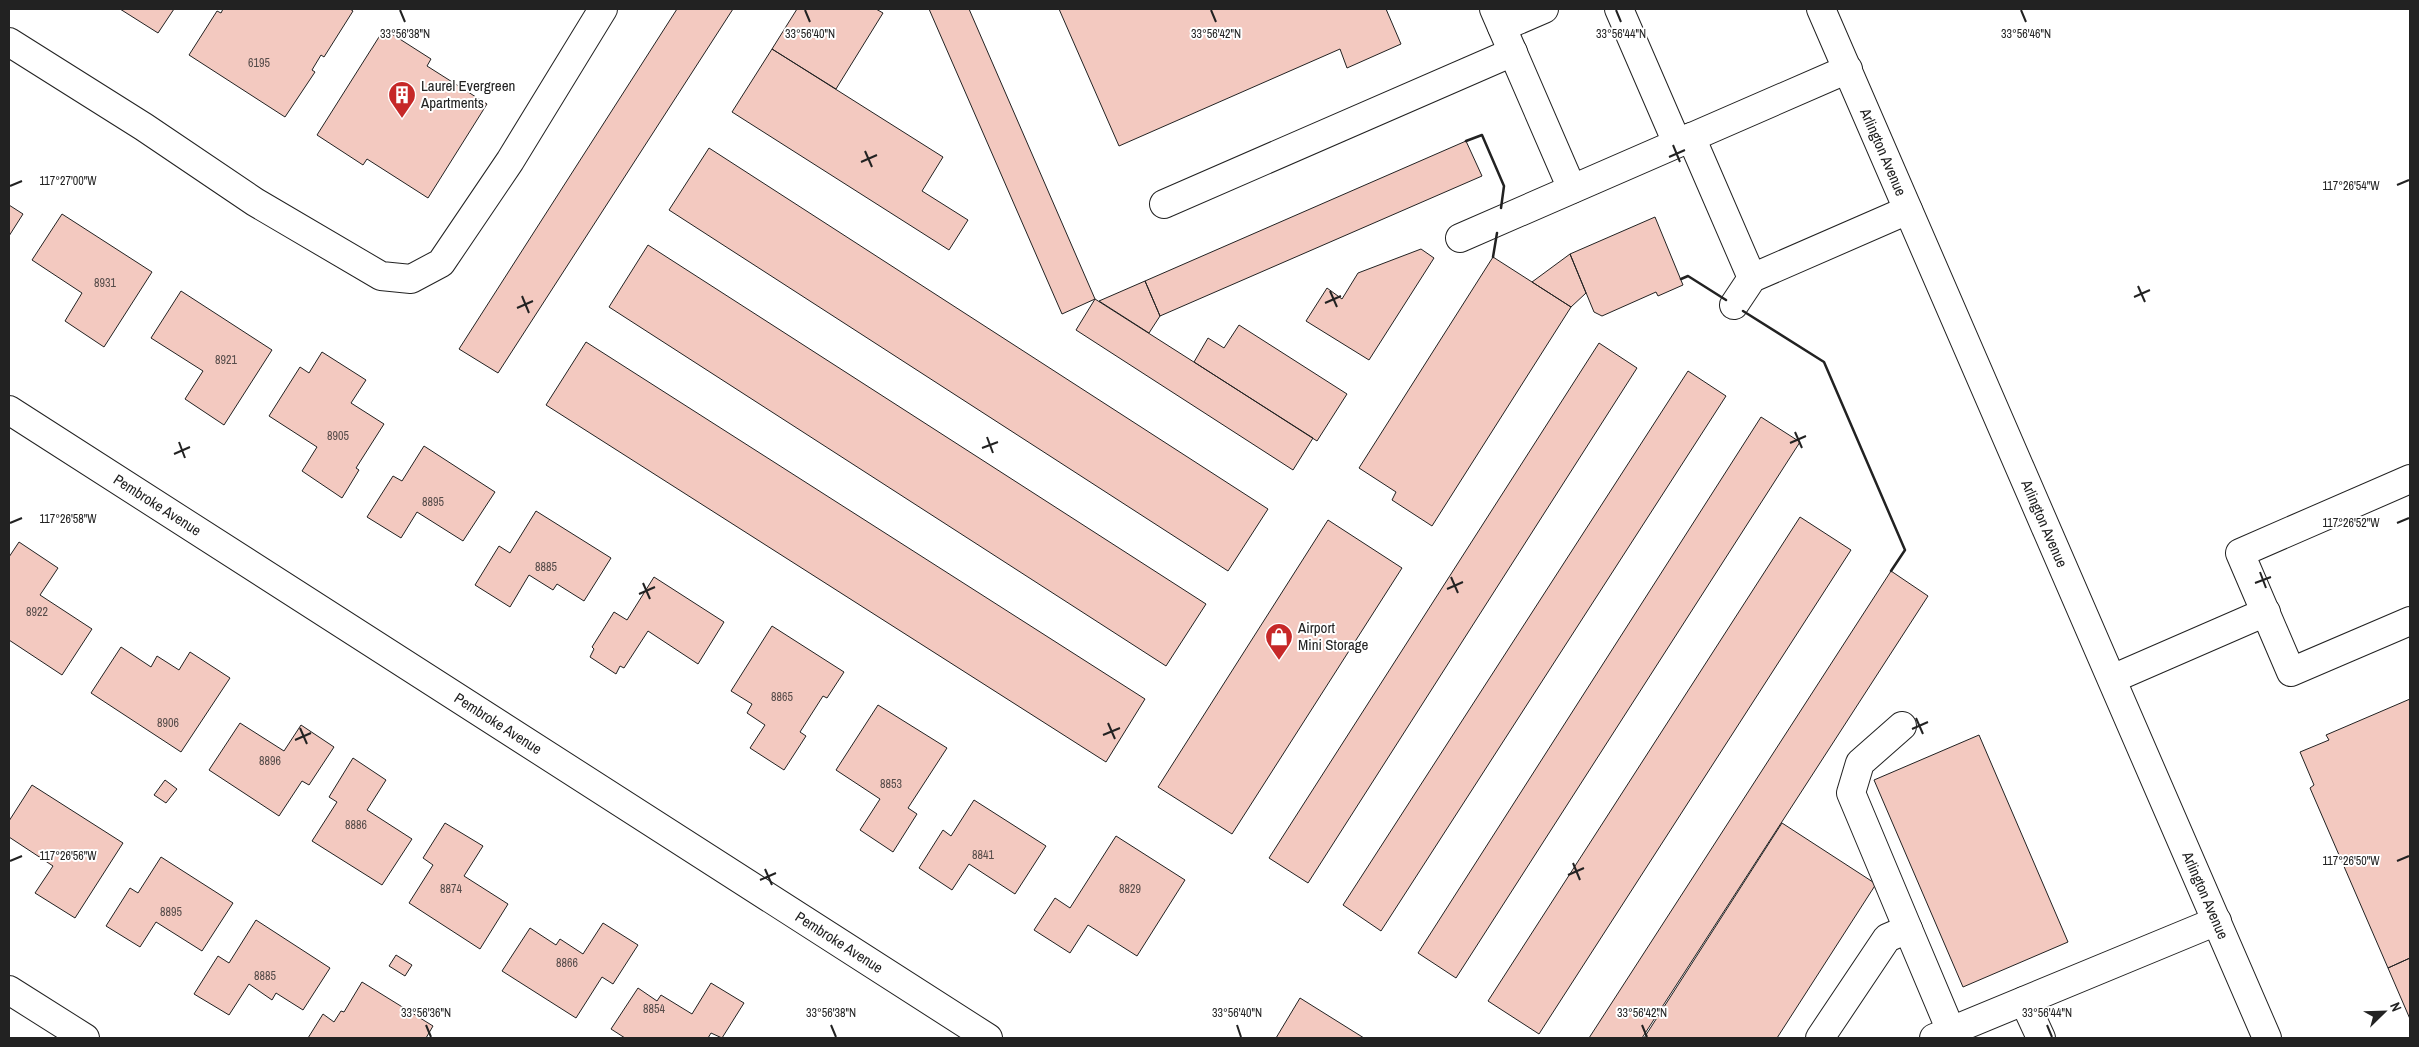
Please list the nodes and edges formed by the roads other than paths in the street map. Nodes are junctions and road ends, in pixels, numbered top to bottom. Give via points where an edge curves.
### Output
1 (603, 9) edge
2 (1544, 9) edge
3 (1619, 9) edge
4 (1826, 10) edge
5 (1498, 18) edge
6 (9, 42) edge
7 (1513, 52) junction
8 (1848, 69) junction
9 (1684, 140) junction
10 (1572, 189) junction
11 (1164, 204) dead end
12 (1908, 210) junction
13 (1460, 238) dead end
14 (1752, 278) junction
15 (1734, 305) dead end
16 (9, 410) edge
17 (2410, 479) edge
18 (2266, 612) junction
19 (2410, 621) edge
20 (2112, 679) junction
21 (1902, 726) dead end
22 (2217, 921) junction
23 (1908, 929) junction
24 (9, 990) edge
25 (2024, 1001) junction
26 (1942, 1035) edge
27 (85, 1038) edge
28 (988, 1038) edge
29 (1820, 1038) edge
30 (2041, 1038) edge
31 (2268, 1038) edge

1 - 6 street via 510,161 441,263 411,279 381,276 255,202
2 - 5 street
3 - 9 street
4 - 8 street, Arlington Avenue
5 - 7 street
7 - 10 street
7 - 11 street
8 - 9 street
8 - 12 street, Arlington Avenue
9 - 10 street
9 - 14 street
10 - 13 street
12 - 14 street
12 - 20 street, Arlington Avenue
14 - 15 street
16 - 28 street, Pembroke Avenue
17 - 18 street via 2240,553
18 - 19 street via 2291,672
18 - 20 street
20 - 22 street, Arlington Avenue
21 - 23 street via 1860,763 1851,793
22 - 25 street
22 - 31 street, Arlington Avenue
23 - 26 street
23 - 29 street via 1887,938
24 - 27 street
25 - 26 street
25 - 30 street

